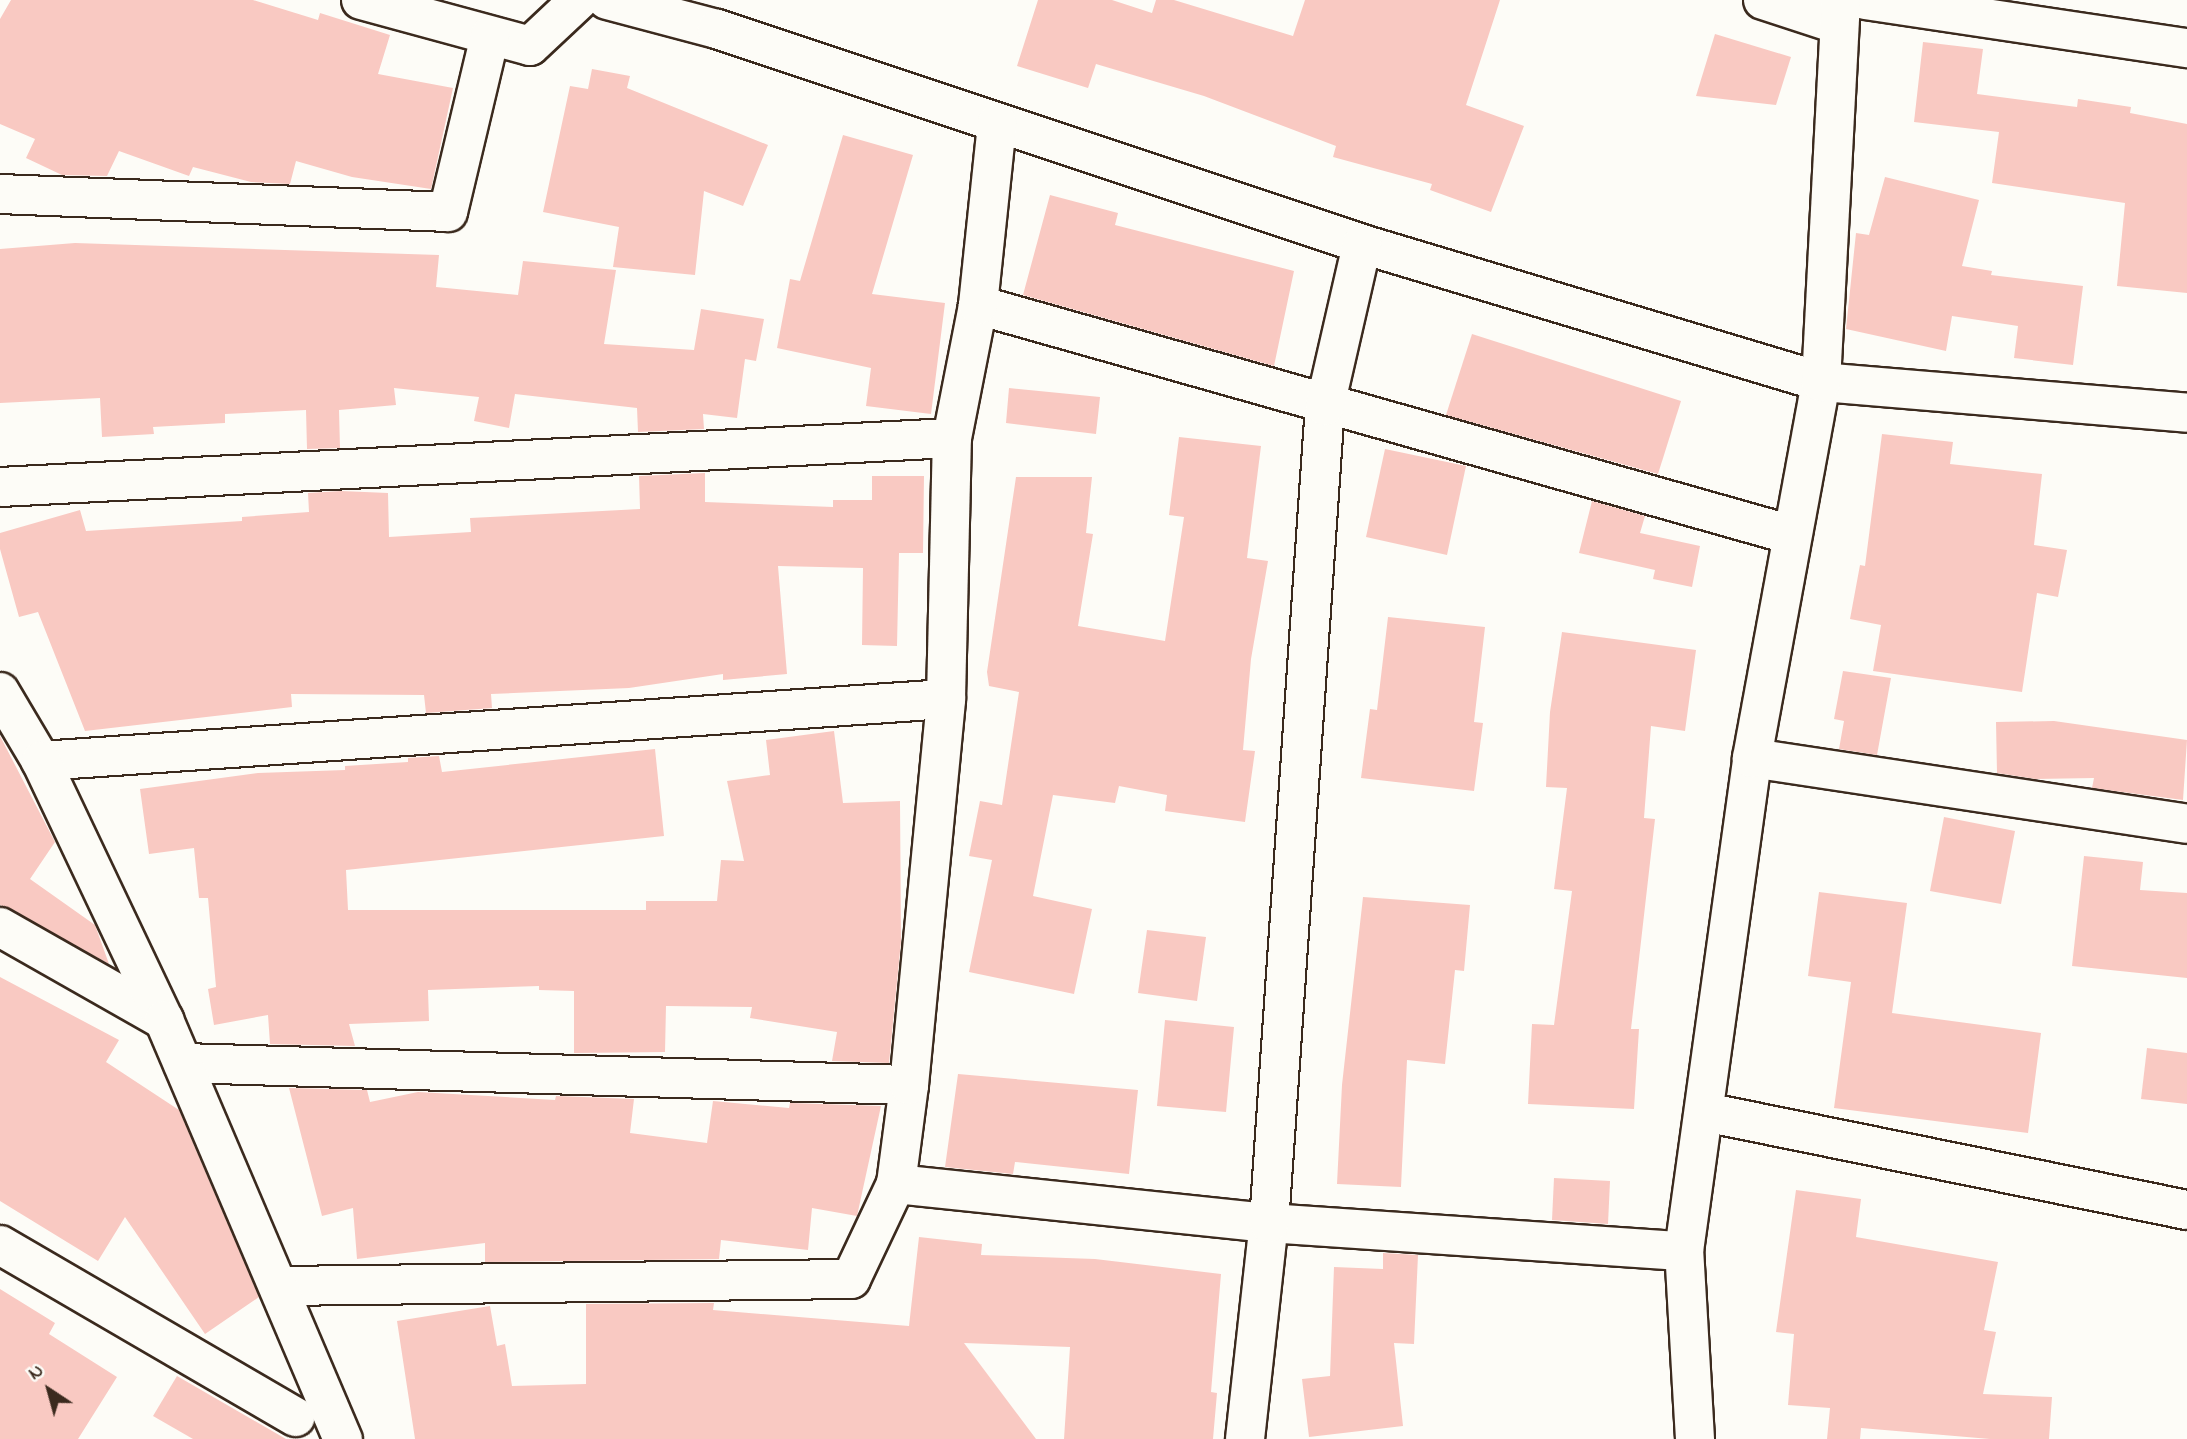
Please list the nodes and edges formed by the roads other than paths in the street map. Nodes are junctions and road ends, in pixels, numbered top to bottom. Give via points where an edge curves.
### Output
1 (361, 0) edge
2 (579, 0) edge
3 (607, 0) edge
4 (1763, 0) edge
5 (1848, 8) edge
6 (490, 36) junction
7 (2187, 48) edge
8 (997, 123) junction
9 (0, 194) edge
10 (1362, 244) junction
11 (978, 305) junction
12 (1821, 382) junction
13 (1325, 405) junction
14 (2187, 412) edge
15 (952, 438) junction
16 (0, 488) edge
17 (1792, 535) junction
18 (0, 692) edge
19 (946, 699) junction
20 (1752, 758) junction
21 (41, 761) junction
22 (2187, 824) edge
23 (0, 926) edge
24 (164, 1020) junction
25 (183, 1063) junction
26 (909, 1085) junction
27 (1705, 1112) junction
28 (896, 1184) junction
29 (2187, 1210) edge
30 (1269, 1223) junction
31 (0, 1245) edge
32 (1684, 1251) junction
33 (279, 1286) junction
34 (289, 1428) edge
35 (342, 1436) edge
36 (1245, 1439) edge
37 (1695, 1439) edge

1 - 6 street
2 - 6 street via 530,46
3 - 8 street via 717,29
4 - 5 street
5 - 7 street
5 - 12 street
6 - 9 street via 448,212
8 - 10 street
8 - 11 street
10 - 12 street
10 - 13 street
11 - 13 street
11 - 15 street
12 - 14 street
12 - 17 street
13 - 17 street
13 - 30 street
15 - 16 street
15 - 19 street
17 - 20 street
18 - 21 street
19 - 21 street
19 - 26 street
20 - 22 street
20 - 27 street
21 - 24 street
23 - 24 street
24 - 25 street
25 - 26 street
25 - 33 street
26 - 28 street
27 - 29 street
27 - 32 street
28 - 30 street
28 - 33 street via 851,1279
30 - 32 street
30 - 36 street
31 - 34 street
32 - 37 street
33 - 35 street
34 - 35 street

